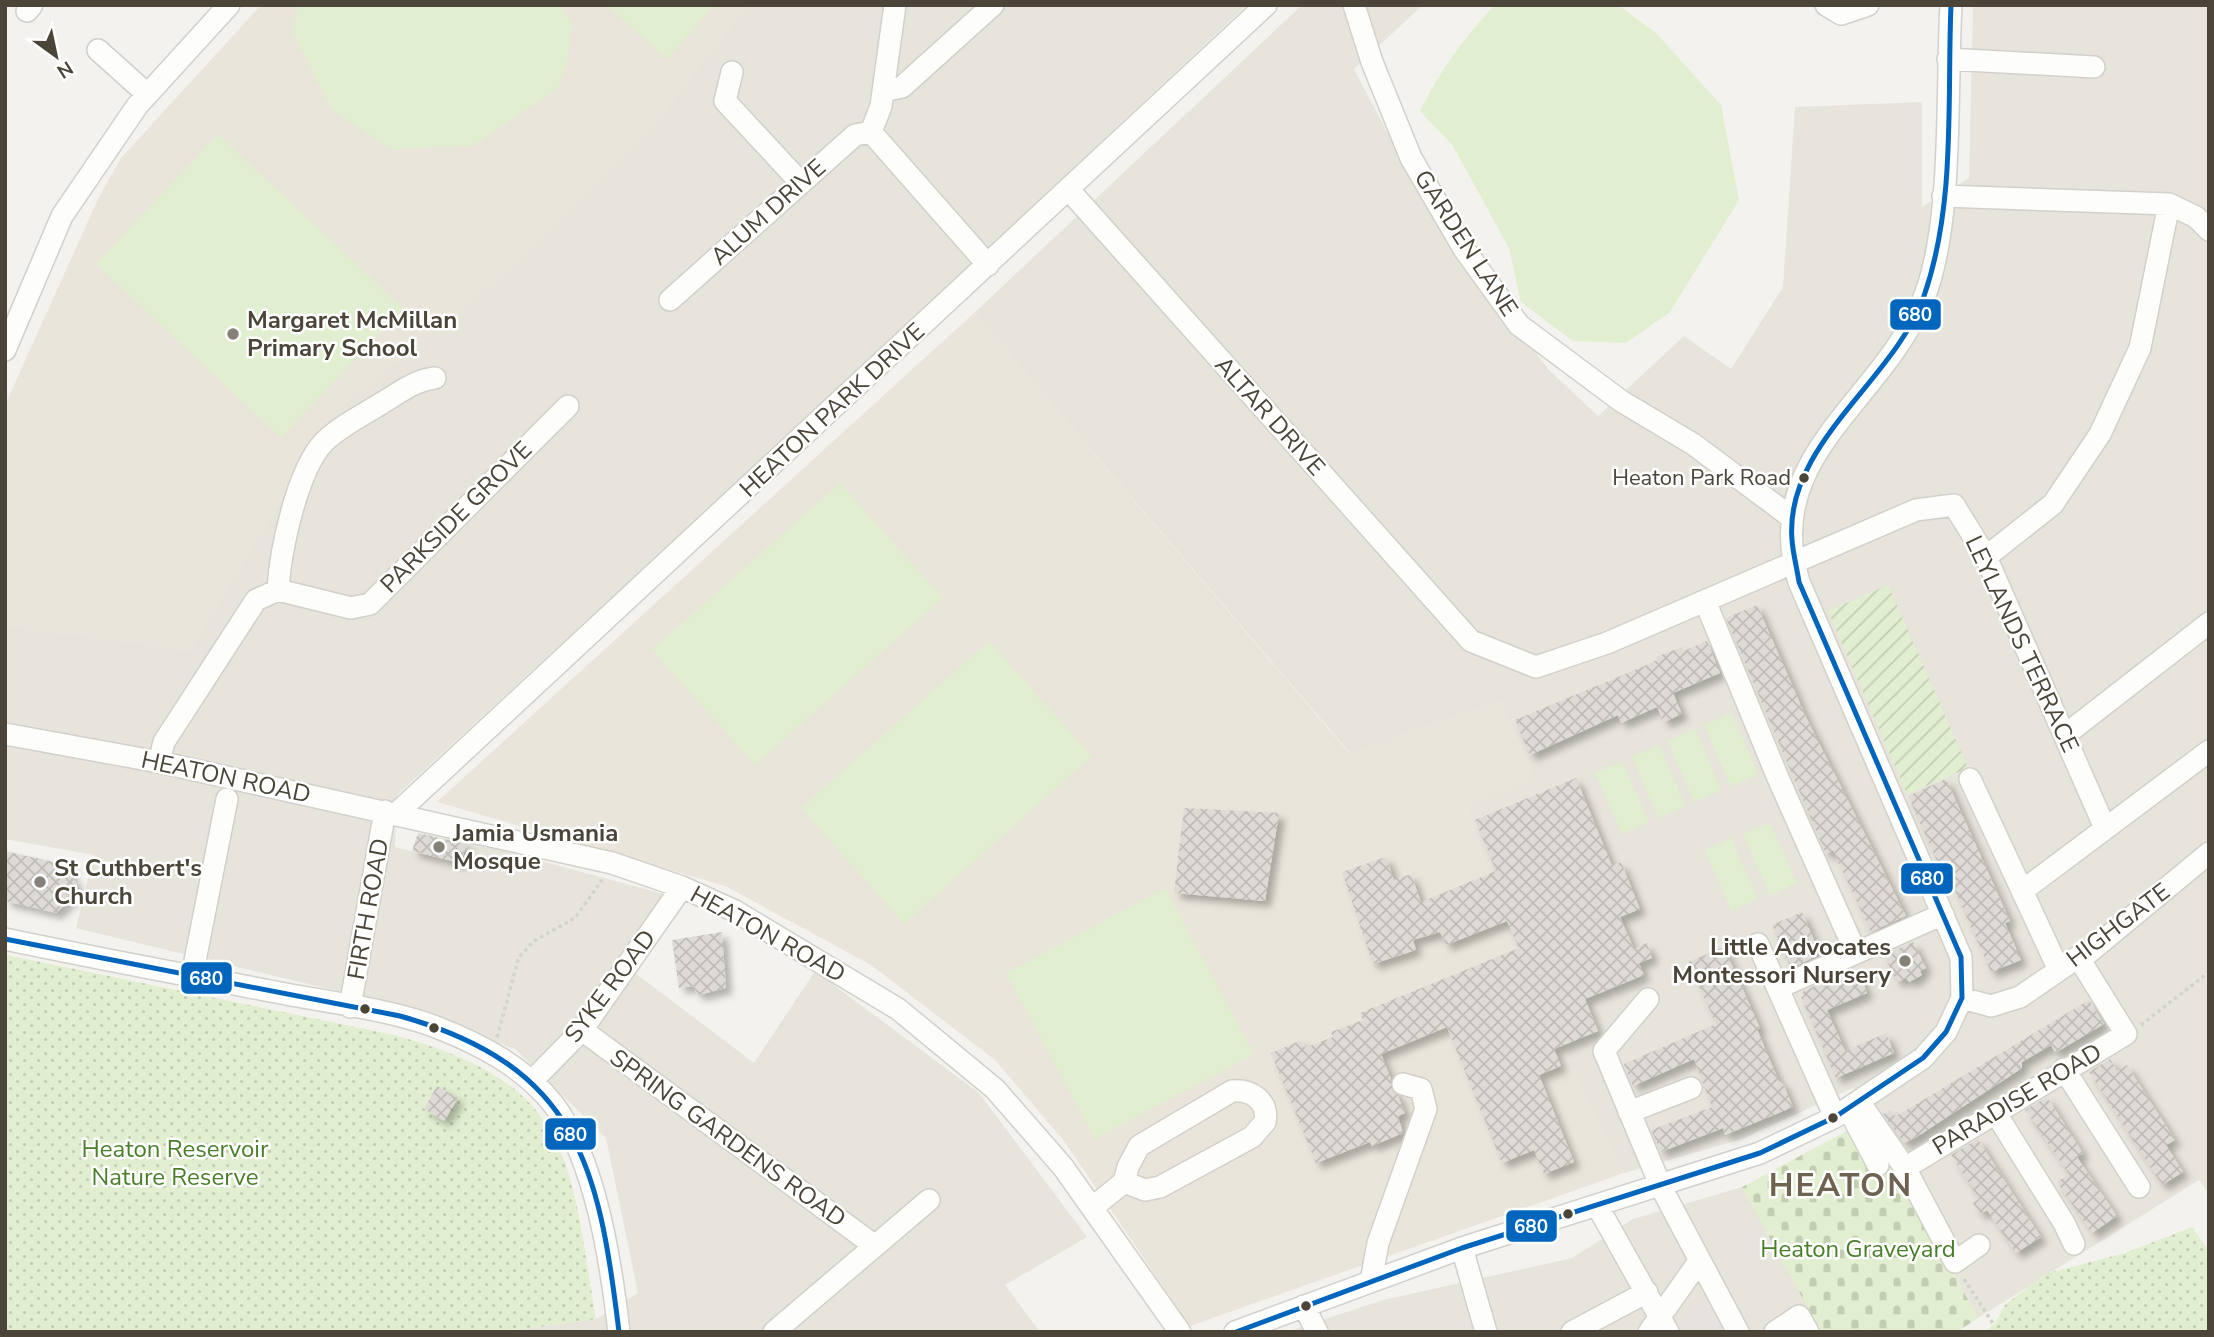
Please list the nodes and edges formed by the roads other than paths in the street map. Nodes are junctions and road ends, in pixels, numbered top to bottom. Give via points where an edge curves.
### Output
1 (228, 5) edge
2 (895, 5) edge
3 (993, 5) edge
4 (1266, 5) edge
5 (1354, 5) edge
6 (1826, 5) edge
7 (1868, 5) edge
8 (1951, 5) edge
9 (98, 50) dead end
10 (1948, 59) junction
11 (2094, 67) dead end
12 (732, 72) dead end
13 (883, 91) junction
14 (147, 94) junction
15 (871, 132) junction
16 (801, 183) junction
17 (1069, 190) junction
18 (1942, 197) junction
19 (2169, 204) junction
20 (2209, 230) edge
21 (988, 265) junction
22 (670, 300) dead end
23 (5, 350) edge
24 (435, 378) dead end
25 (568, 406) dead end
26 (1791, 517) junction
27 (1986, 557) junction
28 (1793, 561) junction
29 (278, 590) junction
30 (1705, 601) junction
31 (2209, 623) edge
32 (5, 734) edge
33 (2065, 735) junction
34 (2209, 751) edge
35 (159, 762) junction
36 (1970, 779) dead end
37 (227, 799) dead end
38 (391, 812) junction
39 (2105, 828) junction
40 (2209, 853) edge
41 (682, 887) junction
42 (2022, 891) junction
43 (1943, 914) junction
44 (5, 939) edge
45 (1758, 944) dead end
46 (1856, 953) junction
47 (2080, 958) junction
48 (2059, 970) junction
49 (192, 976) junction
50 (1778, 988) junction
51 (1962, 998) junction
52 (1648, 999) dead end
53 (350, 1007) junction
54 (582, 1030) junction
55 (2064, 1069) junction
56 (532, 1082) junction
57 (1403, 1084) dead end
58 (1691, 1088) dead end
59 (1848, 1110) junction
60 (1629, 1112) junction
61 (1995, 1112) junction
62 (1878, 1165) dead end
63 (1905, 1168) junction
64 (1124, 1182) junction
65 (1661, 1187) junction
66 (2140, 1187) dead end
67 (929, 1200) dead end
68 (1093, 1208) junction
69 (1598, 1208) junction
70 (2074, 1244) dead end
71 (1979, 1245) dead end
72 (875, 1246) junction
73 (1462, 1248) junction
74 (1700, 1260) junction
75 (1371, 1282) junction
76 (1647, 1292) junction
77 (1304, 1306) junction
78 (1804, 1324) edge
79 (1659, 1327) edge
80 (1249, 1329) edge
81 (619, 1332) edge
82 (775, 1332) edge
83 (1180, 1332) edge
84 (1317, 1332) edge
85 (1486, 1332) edge
86 (1572, 1332) edge
87 (1738, 1332) edge
88 (1775, 1332) edge

1 - 14 street
2 - 13 street
3 - 13 street via 902,87
4 - 17 street, HEATON PARK DRIVE
5 - 26 street, GARDEN LANE via 1371,62 1411,158 1464,249 1519,325
6 - 7 street via 1841,14
8 - 10 street
9 - 14 street
10 - 11 street
10 - 18 street
12 - 16 street via 725,100
13 - 15 street
14 - 23 street via 62,216
15 - 16 street, ALUM DRIVE via 855,135
15 - 21 street
16 - 22 street, ALUM DRIVE
17 - 21 street, HEATON PARK DRIVE
17 - 30 street, ALTAR DRIVE via 1471,642 1536,667
18 - 19 street
18 - 26 street via 1931,272 1912,323 1874,381 1810,460
19 - 20 street via 2196,217
19 - 27 street via 2140,348 2100,434 2053,504
21 - 38 street, HEATON PARK DRIVE
24 - 29 street via 410,386 323,443 302,485 280,563
25 - 29 street, PARKSIDE GROVE via 370,604 351,608
26 - 28 street
27 - 28 street, LEYLANDS TERRACE via 1954,505 1916,510
27 - 33 street, LEYLANDS TERRACE
28 - 30 street
28 - 43 street
29 - 35 street via 256,600 164,743
30 - 46 street
31 - 33 street
32 - 35 street, HEATON ROAD
33 - 39 street, LEYLANDS TERRACE
34 - 39 street
35 - 38 street, HEATON ROAD
36 - 42 street
37 - 49 street
38 - 41 street, HEATON ROAD via 612,863
38 - 53 street, FIRTH ROAD
39 - 42 street
40 - 47 street, HIGHGATE
41 - 54 street, SYKE ROAD
41 - 68 street, HEATON ROAD via 770,930 898,1009 995,1089
42 - 48 street
43 - 46 street
43 - 51 street via 1961,957
44 - 49 street
45 - 50 street
46 - 50 street
47 - 48 street, HIGHGATE
47 - 55 street, PARADISE ROAD via 2131,1031
48 - 51 street, HIGHGATE via 2020,997 1991,1006
49 - 53 street
50 - 59 street
51 - 59 street via 1946,1032 1923,1058
52 - 60 street via 1604,1051
53 - 56 street via 434,1026 493,1052
54 - 56 street, SYKE ROAD
54 - 72 street, SPRING GARDENS ROAD
55 - 61 street, PARADISE ROAD
55 - 66 street
56 - 81 street via 554,1105 580,1149 614,1288
57 - 75 street via 1421,1089 1426,1109 1378,1243
58 - 60 street
59 - 62 street
59 - 63 street, PARADISE ROAD
59 - 65 street via 1760,1153
60 - 65 street
61 - 63 street, PARADISE ROAD
61 - 70 street
63 - 71 street via 1955,1262
64 - 64 street via 1139,1146 1232,1091 1248,1092 1264,1106 1265,1122 1252,1137 1160,1187 1145,1190
64 - 68 street
65 - 69 street
65 - 74 street
67 - 72 street
68 - 83 street, HEATON ROAD
69 - 73 street
69 - 76 street
72 - 82 street
73 - 75 street
73 - 85 street
74 - 79 street
74 - 87 street
75 - 77 street
76 - 79 street
76 - 86 street
77 - 80 street
77 - 84 street
78 - 88 street

